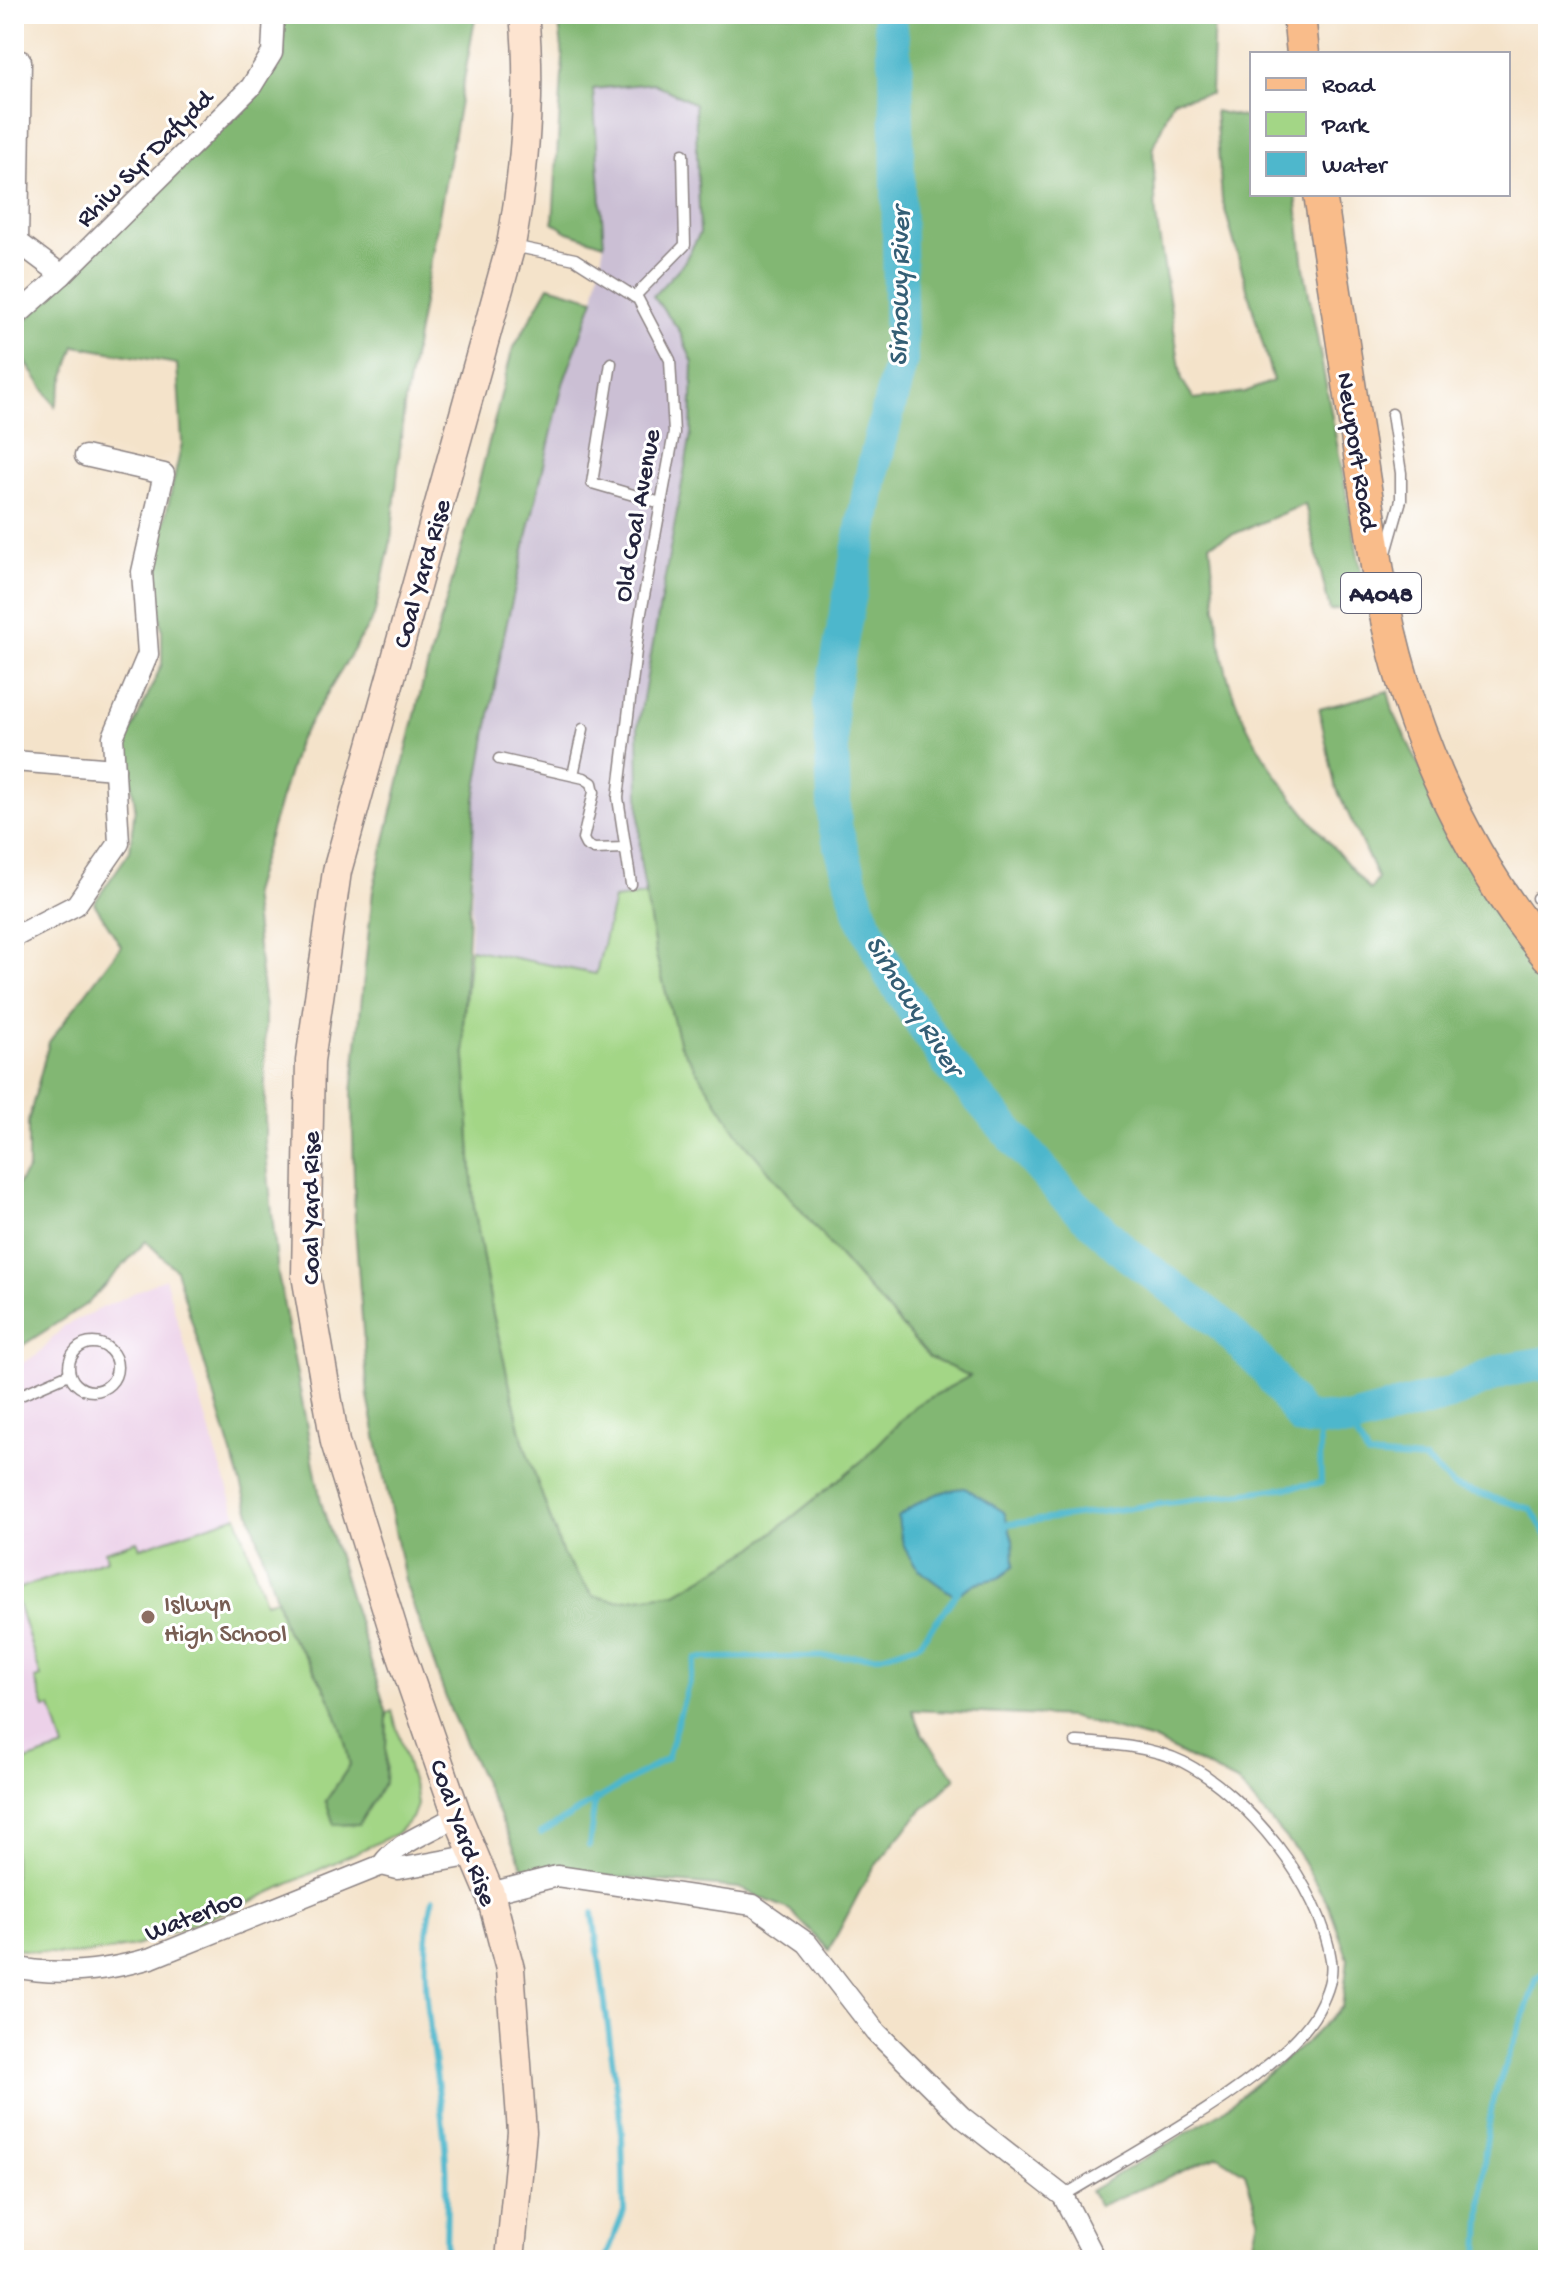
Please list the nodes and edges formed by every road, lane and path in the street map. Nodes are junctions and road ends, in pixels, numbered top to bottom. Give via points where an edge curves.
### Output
1 (274, 14) edge
2 (524, 14) edge
3 (1299, 14) edge
4 (1303, 52) edge
5 (21, 61) dead end
6 (683, 154) dead end
7 (1320, 196) edge
8 (511, 245) junction
9 (26, 247) junction
10 (14, 269) edge
11 (62, 275) junction
12 (634, 297) junction
13 (14, 318) edge
14 (611, 363) dead end
15 (1392, 414) dead end
16 (85, 456) dead end
17 (661, 503) junction
18 (1379, 579) junction
19 (583, 729) dead end
20 (499, 759) dead end
21 (14, 761) edge
22 (115, 769) junction
23 (573, 775) junction
24 (625, 848) junction
25 (631, 884) dead end
26 (1537, 898) dead end
27 (1548, 911) edge
28 (14, 937) edge
29 (1545, 947) edge
30 (69, 1374) junction
31 (14, 1398) edge
32 (1076, 1742) dead end
33 (457, 1815) junction
34 (474, 1855) junction
35 (382, 1865) junction
36 (490, 1893) junction
37 (14, 1967) edge
38 (1063, 2196) junction
39 (510, 2260) edge
40 (1096, 2260) edge

1 - 11 street, Rhiw Syr Dafydd via 272,53 251,87
2 - 8 main road, Coal Yard Rise via 526,140
3 - 4 main road
5 - 9 street via 18,242
6 - 12 lane via 685,245
7 - 18 main road, Newport Road / A4048
8 - 12 lane, Old Coal Avenue via 575,259
8 - 33 main road, Coal Yard Rise via 337,871 310,1061 306,1275 335,1442
9 - 10 lane
9 - 11 street
11 - 13 street, Rhiw Syr Dafydd
12 - 17 lane, Old Coal Avenue via 670,360 674,433
14 - 17 lane via 592,483
15 - 18 lane via 1401,500
16 - 22 street via 164,474 142,572 148,654 113,737
17 - 24 lane, Old Coal Avenue via 640,618 618,798
18 - 29 main road, Newport Road / A4048 via 1403,687 1426,748 1491,879
19 - 23 lane
20 - 23 lane
21 - 22 street
22 - 28 street via 119,843 76,905
23 - 24 lane via 592,783 594,792 586,845
24 - 25 lane, Old Coal Avenue
26 - 27 lane
30 - 30 lane via 70,1357 90,1342 106,1346 116,1359 116,1376 96,1391 79,1388
30 - 31 lane
32 - 38 lane via 1124,1744 1180,1761 1254,1816 1292,1866 1332,1962 1327,1992 1312,2019 1273,2059 1225,2096
33 - 34 main road, Coal Yard Rise
33 - 35 street, Waterloo via 391,1852
34 - 35 street, Waterloo via 398,1869
34 - 36 main road, Coal Yard Rise
35 - 37 street, Waterloo via 121,1967 54,1973
36 - 38 street via 557,1876 753,1905 807,1943 876,2032 962,2117
36 - 39 main road, Coal Yard Rise via 510,1969 519,2062 522,2132
38 - 40 street

